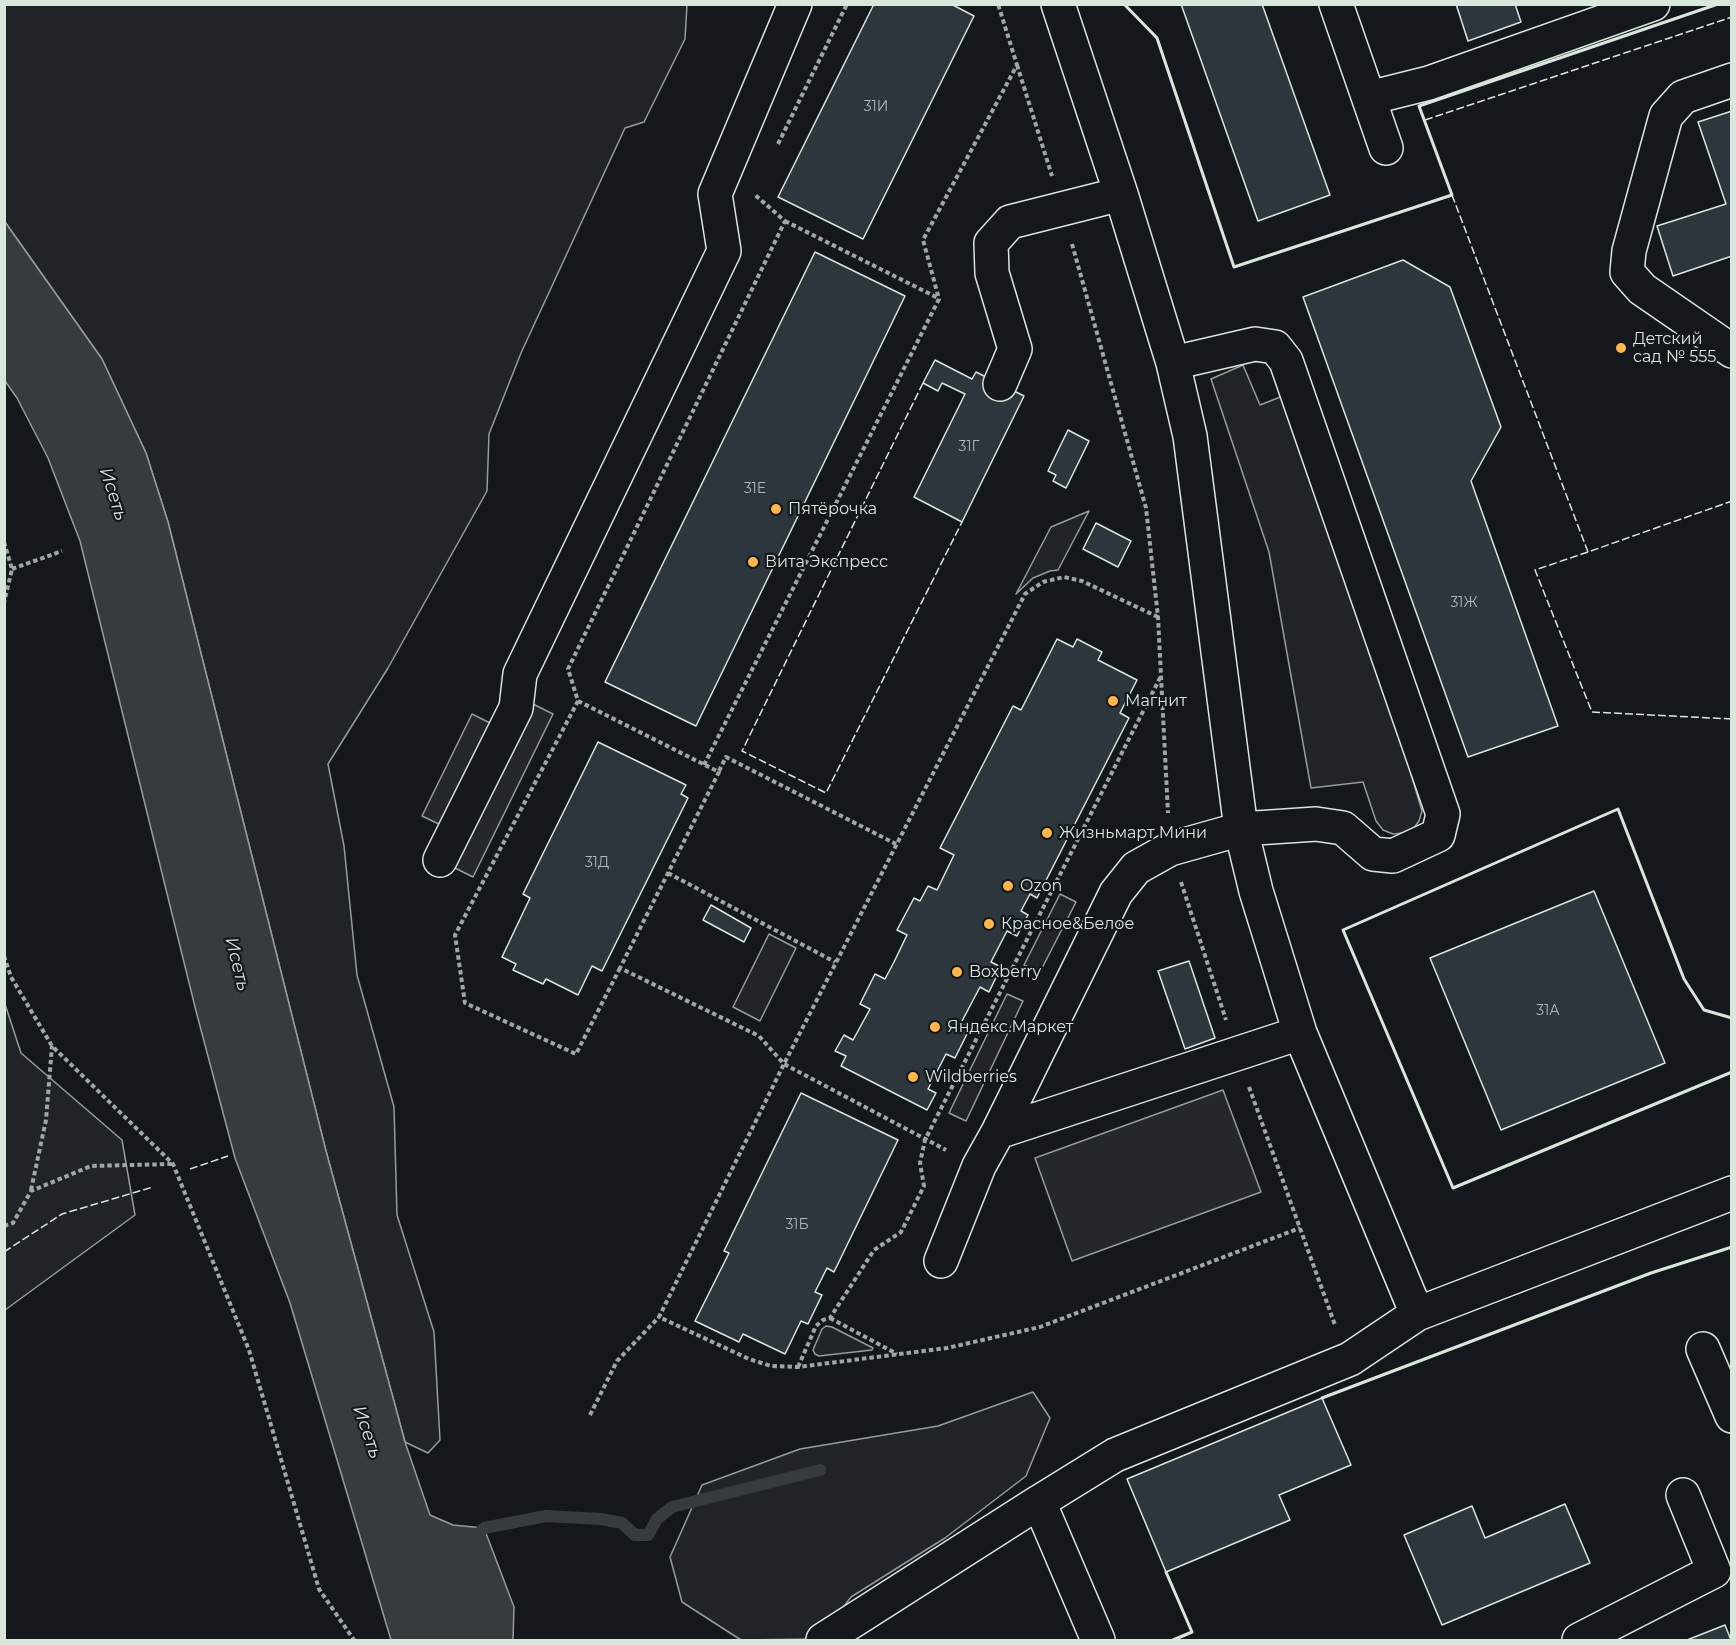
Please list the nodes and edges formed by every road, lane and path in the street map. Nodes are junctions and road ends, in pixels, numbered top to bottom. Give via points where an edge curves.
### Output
1 (795, 4) edge
2 (847, 4) edge
3 (998, 4) edge
4 (1058, 4) edge
5 (1336, 4) edge
6 (1653, 4) edge
7 (1017, 65) junction
8 (1731, 80) edge
9 (1369, 98) junction
10 (1386, 148) dead end
11 (774, 152) dead end
12 (759, 183) dead end
13 (1121, 194) junction
14 (1062, 209) junction
15 (785, 221) junction
16 (939, 299) junction
17 (1731, 351) edge
18 (1173, 363) junction
19 (1000, 384) dead end
20 (4, 542) edge
21 (62, 551) dead end
22 (12, 569) junction
23 (4, 603) edge
24 (1158, 617) junction
25 (1161, 676) junction
26 (578, 702) junction
27 (704, 765) junction
28 (719, 772) junction
29 (1241, 829) junction
30 (896, 844) junction
31 (1170, 849) junction
32 (440, 860) dead end
33 (668, 873) junction
34 (4, 956) edge
35 (835, 962) junction
36 (620, 968) junction
37 (1300, 1033) junction
38 (52, 1046) junction
39 (1237, 1054) junction
40 (784, 1064) junction
41 (998, 1132) junction
42 (926, 1140) junction
43 (173, 1164) junction
44 (979, 1166) junction
45 (31, 1191) junction
46 (1731, 1193) edge
47 (4, 1226) edge
48 (1300, 1228) junction
49 (941, 1261) dead end
50 (1417, 1314) junction
51 (659, 1317) junction
52 (830, 1318) junction
53 (1338, 1333) dead end
54 (1703, 1349) dead end
55 (898, 1354) junction
56 (798, 1367) junction
57 (590, 1415) dead end
58 (1731, 1416) edge
59 (1683, 1494) dead end
60 (1039, 1502) junction
61 (354, 1641) edge
62 (823, 1641) edge
63 (1098, 1641) edge
64 (1579, 1641) edge

1 - 32 street via 715,194 724,251 520,674 516,708
2 - 11 path
3 - 7 path
4 - 13 street
5 - 9 street
6 - 9 street via 1429,83
7 - 14 path
7 - 16 path via 923,240
8 - 17 street via 1683,97 1666,116 1629,251 1628,272 1642,290
9 - 10 street
12 - 15 path via 754,194
13 - 14 street
13 - 18 street
14 - 19 street via 1010,222 991,243 992,273 1015,349
14 - 24 path via 1146,508
15 - 16 path
15 - 26 path via 568,669
16 - 27 path
18 - 29 street via 1190,436
18 - 29 street via 1255,344 1275,347 1286,361 1443,814 1438,835 1393,856 1373,854 1343,828 1316,824
20 - 22 path
21 - 22 path
22 - 23 path
24 - 25 path
24 - 30 path via 1082,581 1064,577 1043,582 1025,594
25 - 31 path
25 - 42 path
26 - 27 path
26 - 36 path via 455,935 465,1003 576,1054
27 - 28 path
28 - 30 path via 726,758
28 - 33 path
29 - 31 street
29 - 37 street
30 - 35 path
31 - 39 path
31 - 41 street via 1136,868 1116,893
33 - 35 path
33 - 36 path
34 - 38 path via 11,977
35 - 40 path
36 - 40 path via 759,1036
37 - 39 street
37 - 50 street
38 - 43 path
38 - 45 path via 46,1120
39 - 41 street
39 - 48 path
40 - 42 path
40 - 51 path
41 - 44 street
42 - 44 path
42 - 52 path via 920,1163 924,1186 901,1232 874,1250
43 - 45 path via 91,1166
43 - 61 path via 249,1350 319,1590
44 - 49 street
45 - 47 path via 13,1223
46 - 50 street
48 - 53 path
48 - 55 path via 1040,1327 947,1348
50 - 60 street via 1350,1359 1115,1455
51 - 56 path via 749,1359 771,1366
51 - 57 path via 617,1361
52 - 55 path
52 - 56 path via 816,1326
54 - 58 street
55 - 56 path
59 - 64 street via 1714,1571
60 - 62 street
60 - 63 street

